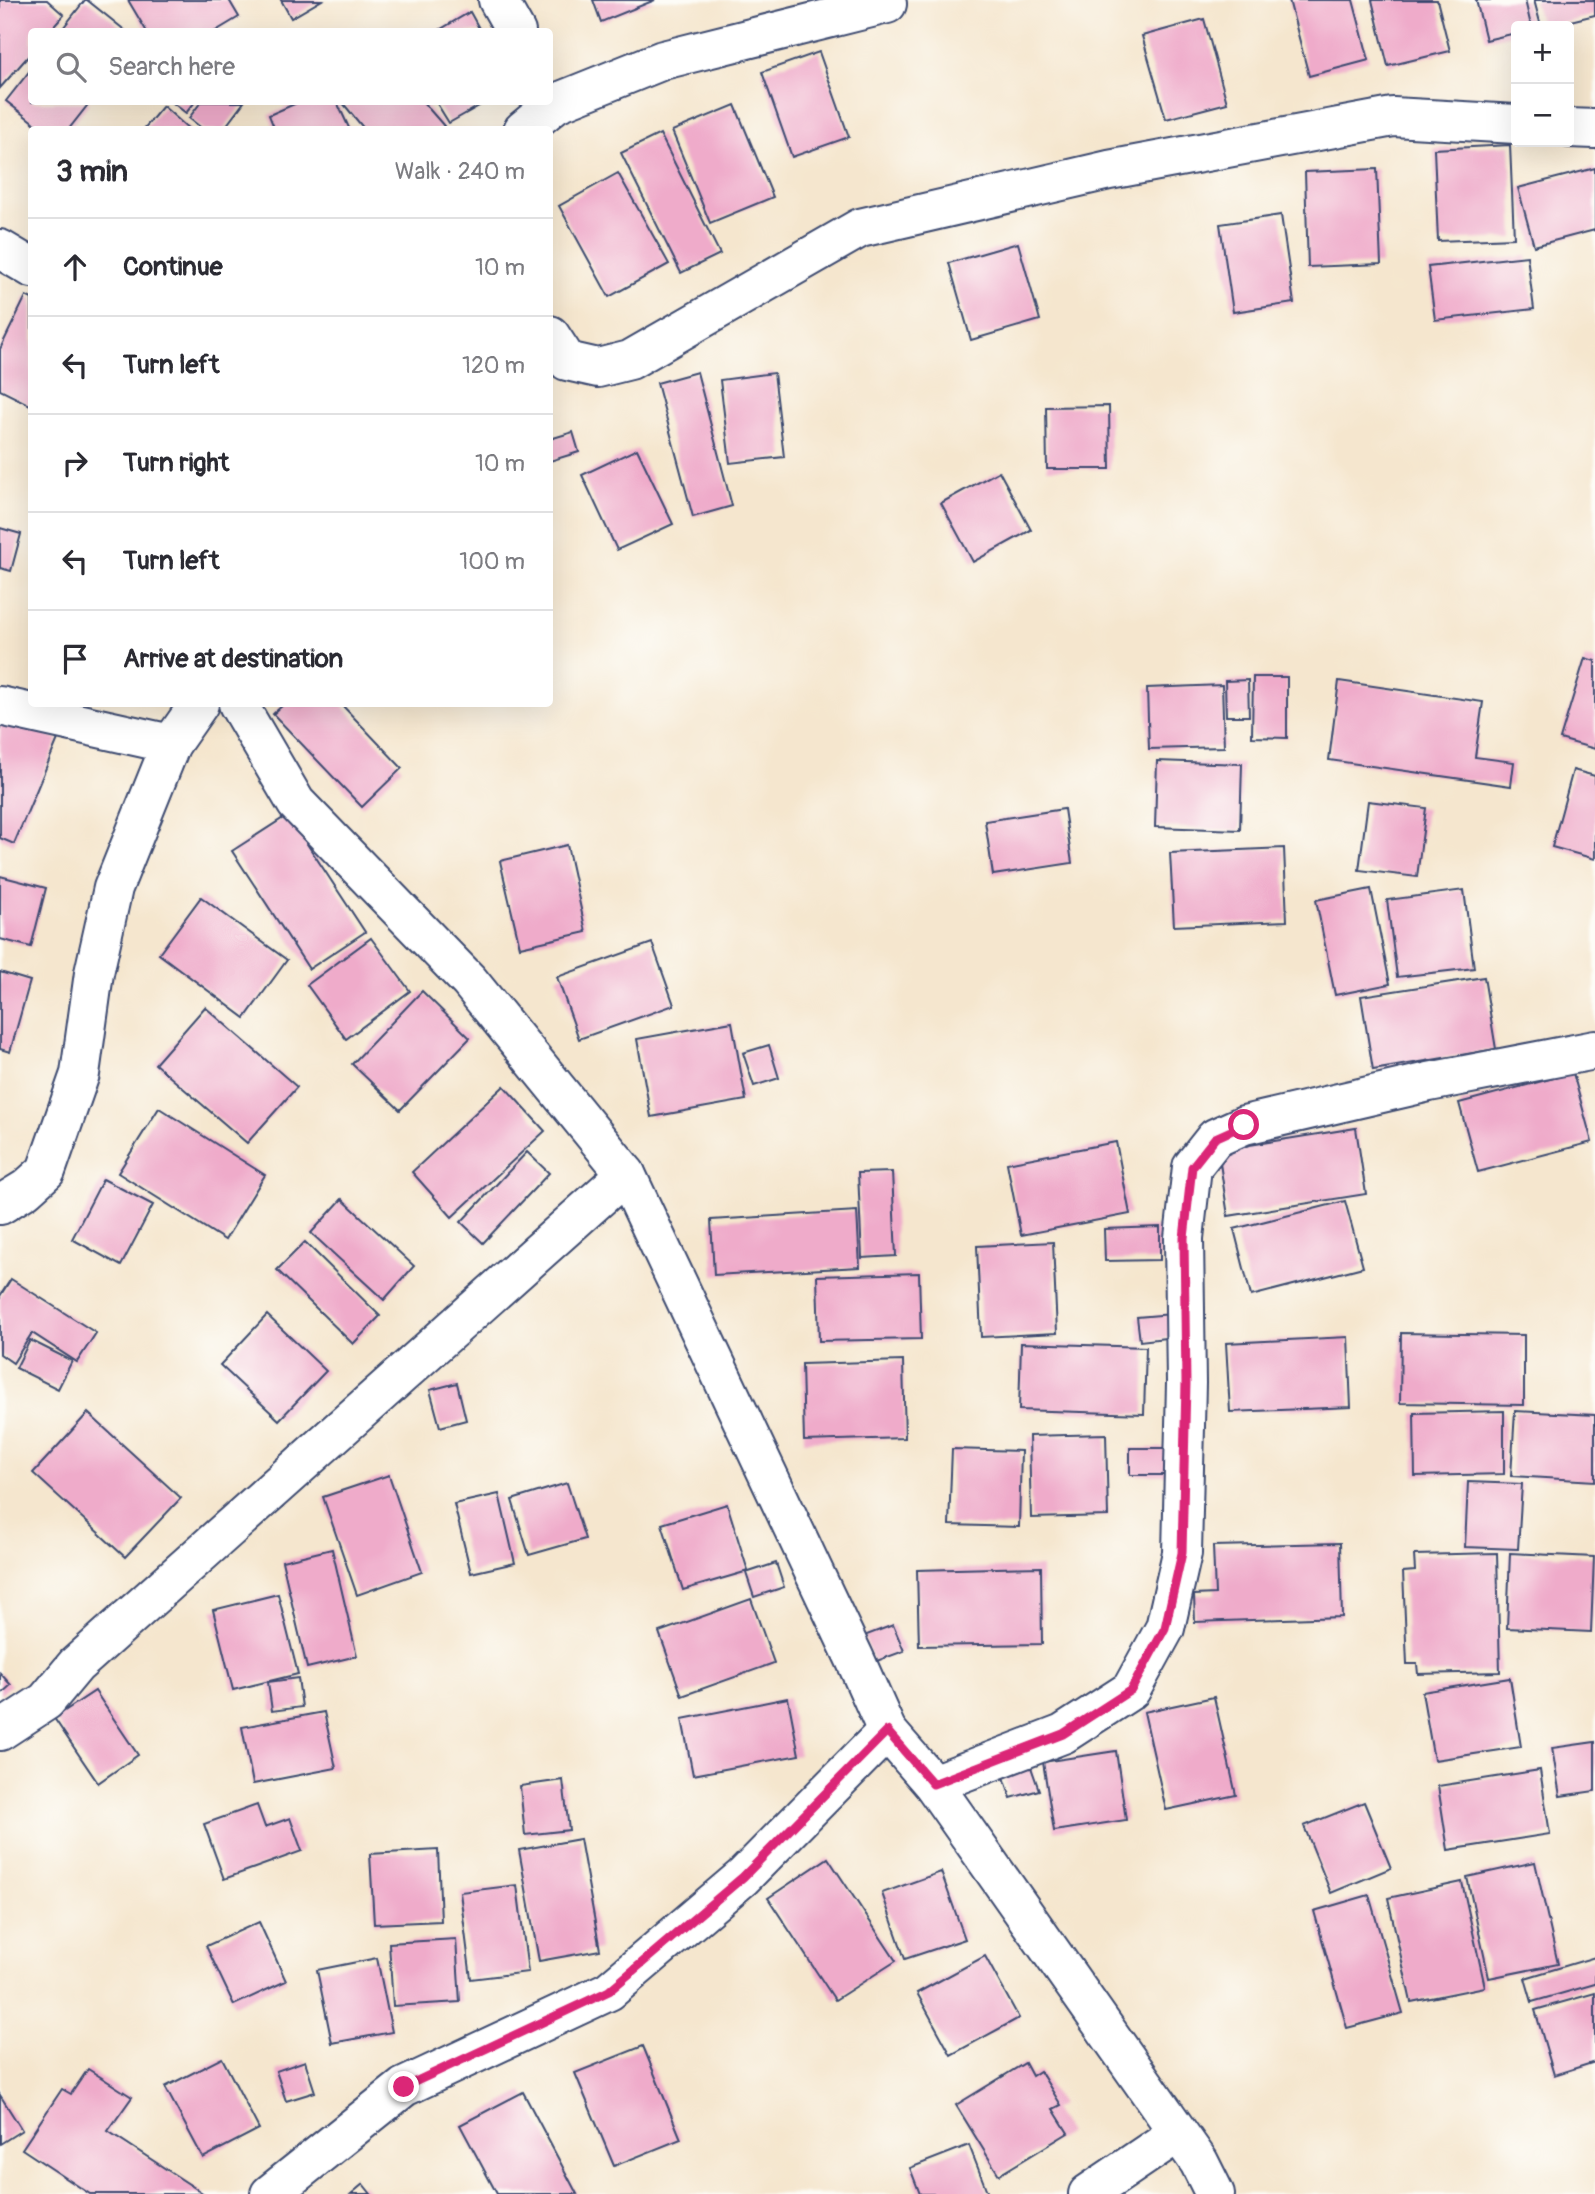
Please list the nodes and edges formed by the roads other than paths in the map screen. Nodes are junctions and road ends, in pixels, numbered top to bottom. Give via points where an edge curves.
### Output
1 (498, 0) edge
2 (887, 4) dead end
3 (514, 28) edge
4 (553, 98) edge
5 (546, 105) edge
6 (1511, 124) edge
7 (527, 126) edge
8 (1574, 128) edge
9 (1595, 129) edge
10 (0, 249) edge
11 (28, 266) edge
12 (553, 340) edge
13 (0, 706) edge
14 (197, 707) edge
15 (240, 707) edge
16 (171, 744) junction
17 (1595, 1050) edge
18 (626, 1174) junction
19 (0, 1205) edge
20 (0, 1731) edge
21 (887, 1731) junction
22 (933, 1784) junction
23 (1178, 2133) junction
24 (270, 2194) edge
25 (1088, 2194) edge
26 (1215, 2194) edge

1 - 3 street
2 - 4 street via 663,60
5 - 7 street
6 - 12 street via 1393,117 1109,170 860,228 630,360 598,368 567,361
8 - 9 street
10 - 11 street
13 - 16 street
14 - 16 street
15 - 18 street via 296,803 469,981
16 - 19 street via 113,888 94,972 80,1074 46,1171
17 - 22 street via 1244,1125 1215,1138 1192,1167 1184,1238 1182,1553 1165,1628 1131,1690 1063,1734
18 - 20 street via 76,1665 46,1700
18 - 21 street
21 - 22 street
21 - 24 street via 743,1877 609,1991 404,2087
22 - 23 street
23 - 25 street
23 - 26 street

